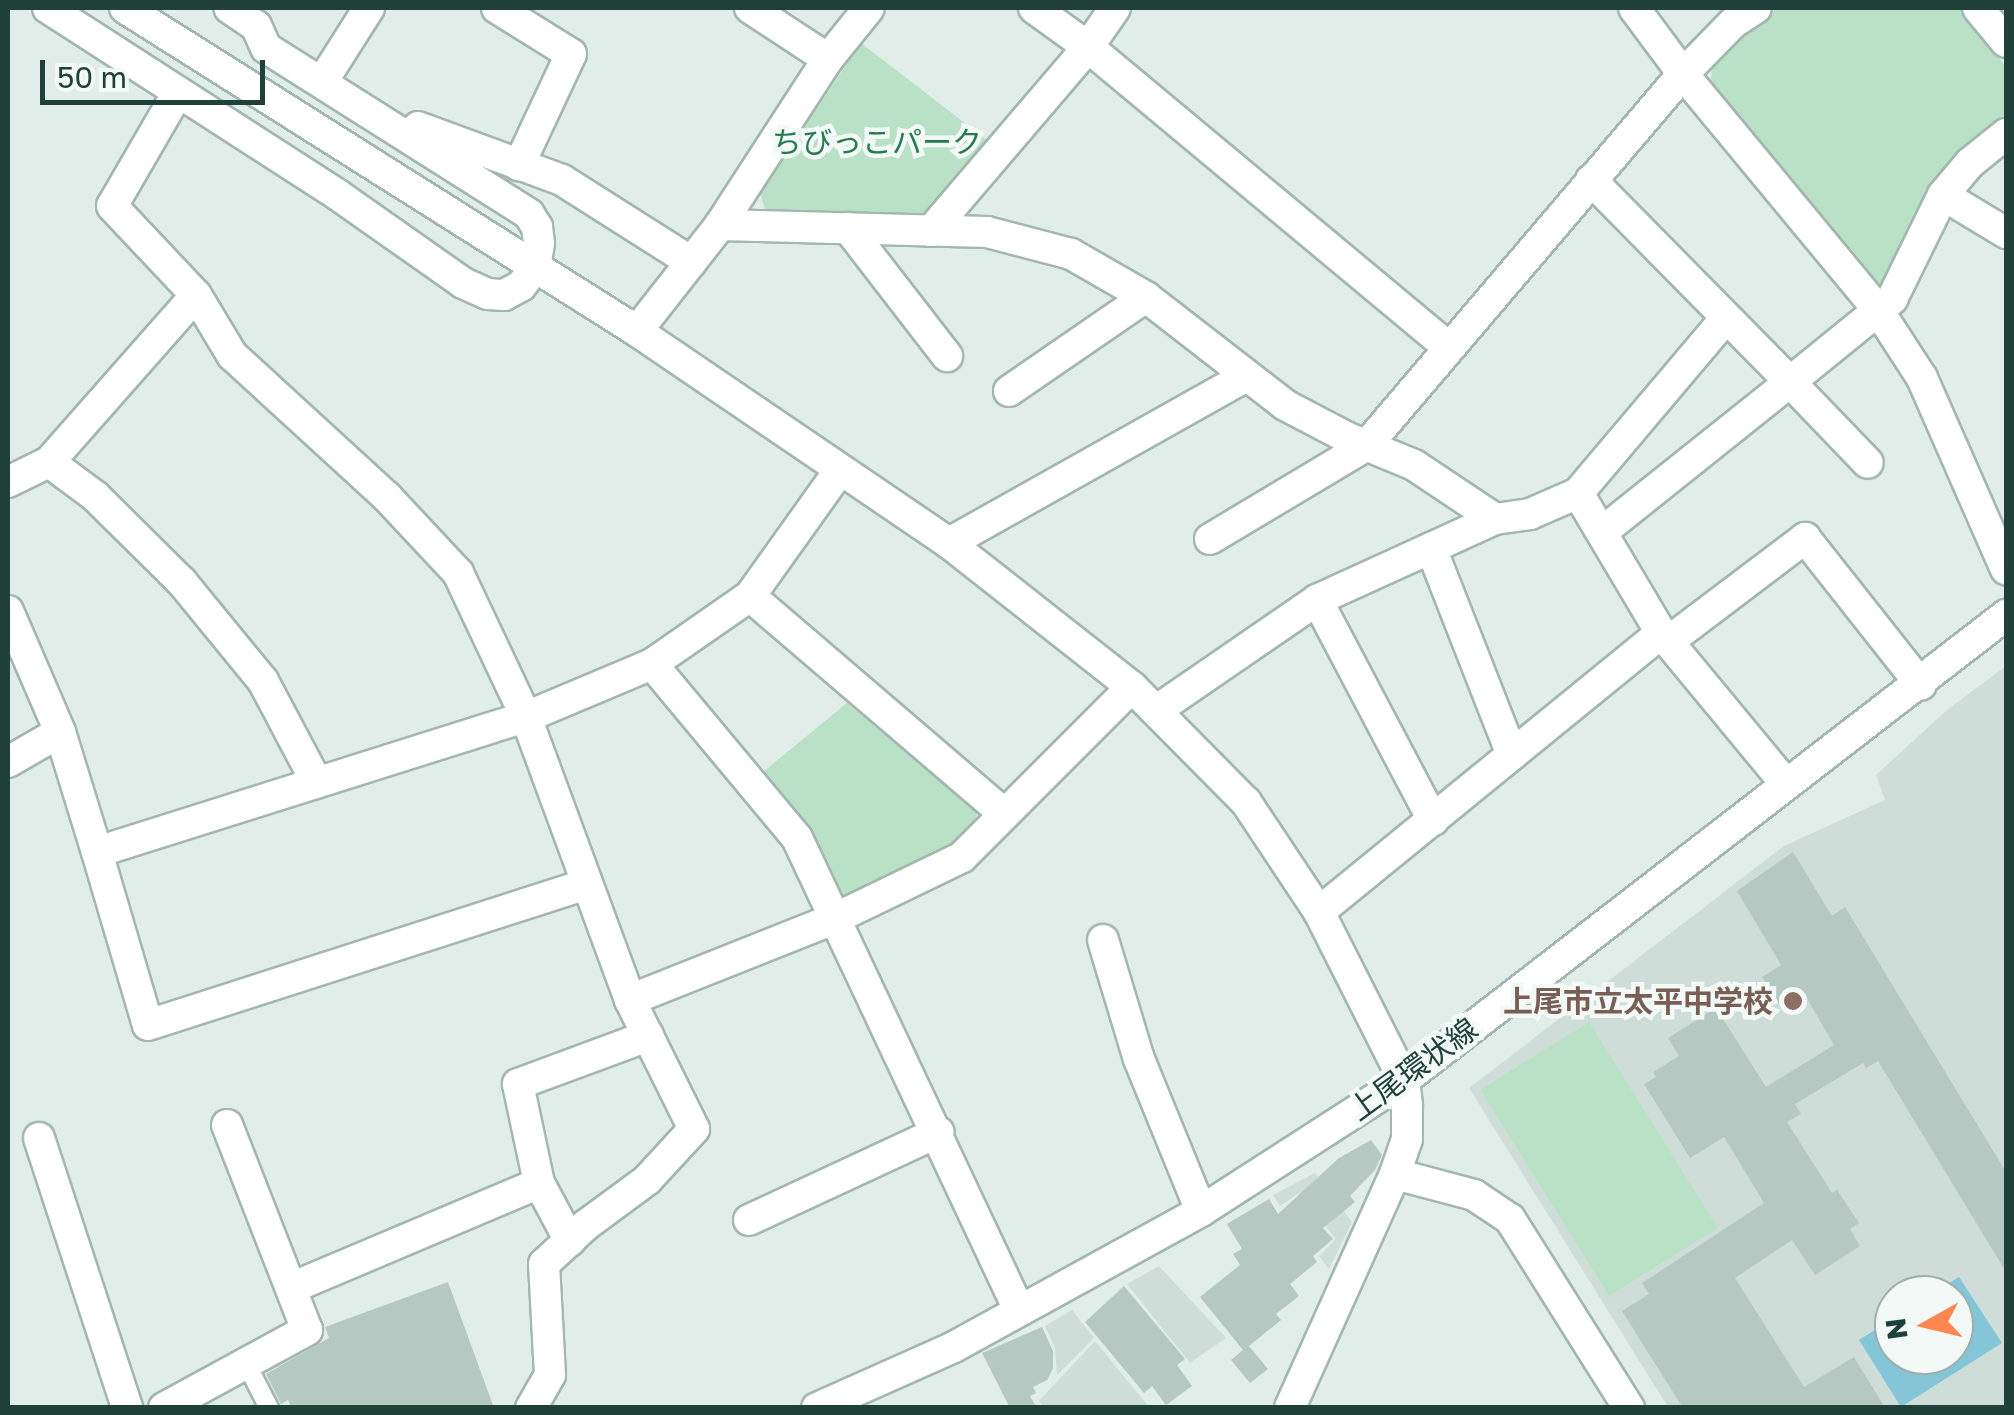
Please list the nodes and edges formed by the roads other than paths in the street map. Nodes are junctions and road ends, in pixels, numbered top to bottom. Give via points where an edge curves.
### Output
1 (48, 8) edge
2 (125, 8) edge
3 (229, 8) edge
4 (369, 8) edge
5 (498, 8) edge
6 (750, 8) edge
7 (869, 8) edge
8 (1034, 8) edge
9 (1115, 8) edge
10 (1634, 8) edge
11 (1756, 8) edge
12 (1088, 47) junction
13 (828, 59) junction
14 (1683, 74) junction
15 (322, 82) junction
16 (176, 94) junction
17 (359, 105) junction
18 (2006, 134) edge
19 (520, 164) junction
20 (1592, 180) junction
21 (1942, 195) junction
22 (720, 225) junction
23 (848, 228) junction
24 (931, 231) junction
25 (2006, 233) edge
26 (690, 262) junction
27 (535, 268) junction
28 (196, 295) junction
29 (1146, 297) junction
30 (1878, 310) junction
31 (1726, 318) junction
32 (637, 331) junction
33 (1448, 348) junction
34 (947, 356) dead end
35 (1245, 377) junction
36 (1790, 382) junction
37 (1010, 390) dead end
38 (1366, 445) junction
39 (49, 462) junction
40 (1868, 462) dead end
41 (838, 471) junction
42 (8, 482) edge
43 (1578, 493) junction
44 (1495, 519) junction
45 (1602, 532) junction
46 (1210, 538) dead end
47 (949, 544) junction
48 (1431, 548) junction
49 (2006, 569) edge
50 (750, 596) junction
51 (1317, 600) junction
52 (8, 610) edge
53 (2006, 616) edge
54 (1665, 637) junction
55 (652, 664) junction
56 (1921, 685) junction
57 (1132, 686) junction
58 (1157, 710) junction
59 (526, 717) junction
60 (60, 732) junction
61 (1512, 756) junction
62 (8, 762) edge
63 (316, 783) junction
64 (1785, 783) junction
65 (1003, 813) junction
66 (1433, 820) junction
67 (97, 852) junction
68 (587, 884) junction
69 (1319, 912) junction
70 (834, 919) junction
71 (1103, 940) dead end
72 (630, 1000) junction
73 (648, 1036) junction
74 (1404, 1080) junction
75 (228, 1125) dead end
76 (938, 1132) junction
77 (39, 1138) dead end
78 (1395, 1174) junction
79 (540, 1183) junction
80 (1200, 1211) junction
81 (749, 1220) dead end
82 (570, 1241) junction
83 (291, 1288) junction
84 (1020, 1310) junction
85 (246, 1363) junction
86 (127, 1408) edge
87 (164, 1408) edge
88 (269, 1408) edge
89 (532, 1408) edge
90 (817, 1408) edge
91 (1290, 1408) edge
92 (1629, 1408) edge

1 - 16 street
2 - 27 street
3 - 15 street via 256,26 266,48
4 - 15 street
5 - 19 street via 571,54
6 - 13 street
7 - 13 street
8 - 12 street
9 - 12 street
10 - 14 street
11 - 14 street
12 - 24 street
12 - 33 street
13 - 22 street
14 - 20 street
14 - 30 street
15 - 17 street
16 - 27 street via 463,283 504,295 522,286
16 - 28 street via 112,206
17 - 19 street
17 - 27 street via 529,214 539,243
18 - 21 street
19 - 26 street via 562,180
20 - 31 street
20 - 33 street
21 - 25 street
21 - 30 street via 1892,299
22 - 23 street
22 - 26 street
23 - 24 street
23 - 34 street
24 - 29 street via 1008,234 1070,254
26 - 32 street
27 - 32 street
28 - 39 street
28 - 59 street via 232,356 387,497 458,573
29 - 35 street
29 - 37 street
30 - 36 street
30 - 49 street via 1922,378
31 - 36 street
31 - 43 street
32 - 41 street
33 - 38 street
35 - 38 street via 1284,405
35 - 47 street
36 - 40 street
36 - 45 street
38 - 44 street via 1414,464
38 - 46 street
39 - 42 street
39 - 63 street via 95,496 194,596 263,681
41 - 47 street
41 - 50 street
43 - 44 street via 1530,514
43 - 45 street
44 - 48 street
45 - 54 street
47 - 57 street
48 - 51 street
48 - 61 street
50 - 55 street
50 - 65 street
51 - 58 street
51 - 66 street
52 - 60 street
53 - 56 street, 上尾環状線
54 - 56 street via 1805,538
54 - 61 street
54 - 64 street
55 - 59 street
55 - 70 street via 797,838
56 - 64 street, 上尾環状線
57 - 58 street
57 - 65 street
58 - 69 street via 1246,802
59 - 63 street
59 - 68 street
60 - 62 street
60 - 67 street
61 - 66 street
63 - 67 street
64 - 74 street, 上尾環状線
65 - 70 street via 962,857
66 - 69 street
67 - 68 street via 148,1025
68 - 72 street
69 - 74 street
70 - 72 street
70 - 76 street
71 - 80 street via 1139,1059
72 - 73 street
73 - 79 street via 518,1084
73 - 82 street via 694,1129 647,1180
74 - 78 street via 1407,1138
74 - 80 street, 上尾環状線
75 - 83 street
76 - 81 street
76 - 84 street
77 - 86 street
78 - 91 street
78 - 92 street via 1474,1194 1510,1218
79 - 82 street
79 - 83 street
80 - 84 street, 上尾環状線
82 - 89 street via 544,1264 550,1375
83 - 85 street via 307,1330
84 - 90 street, 上尾環状線
85 - 87 street
85 - 88 lane

